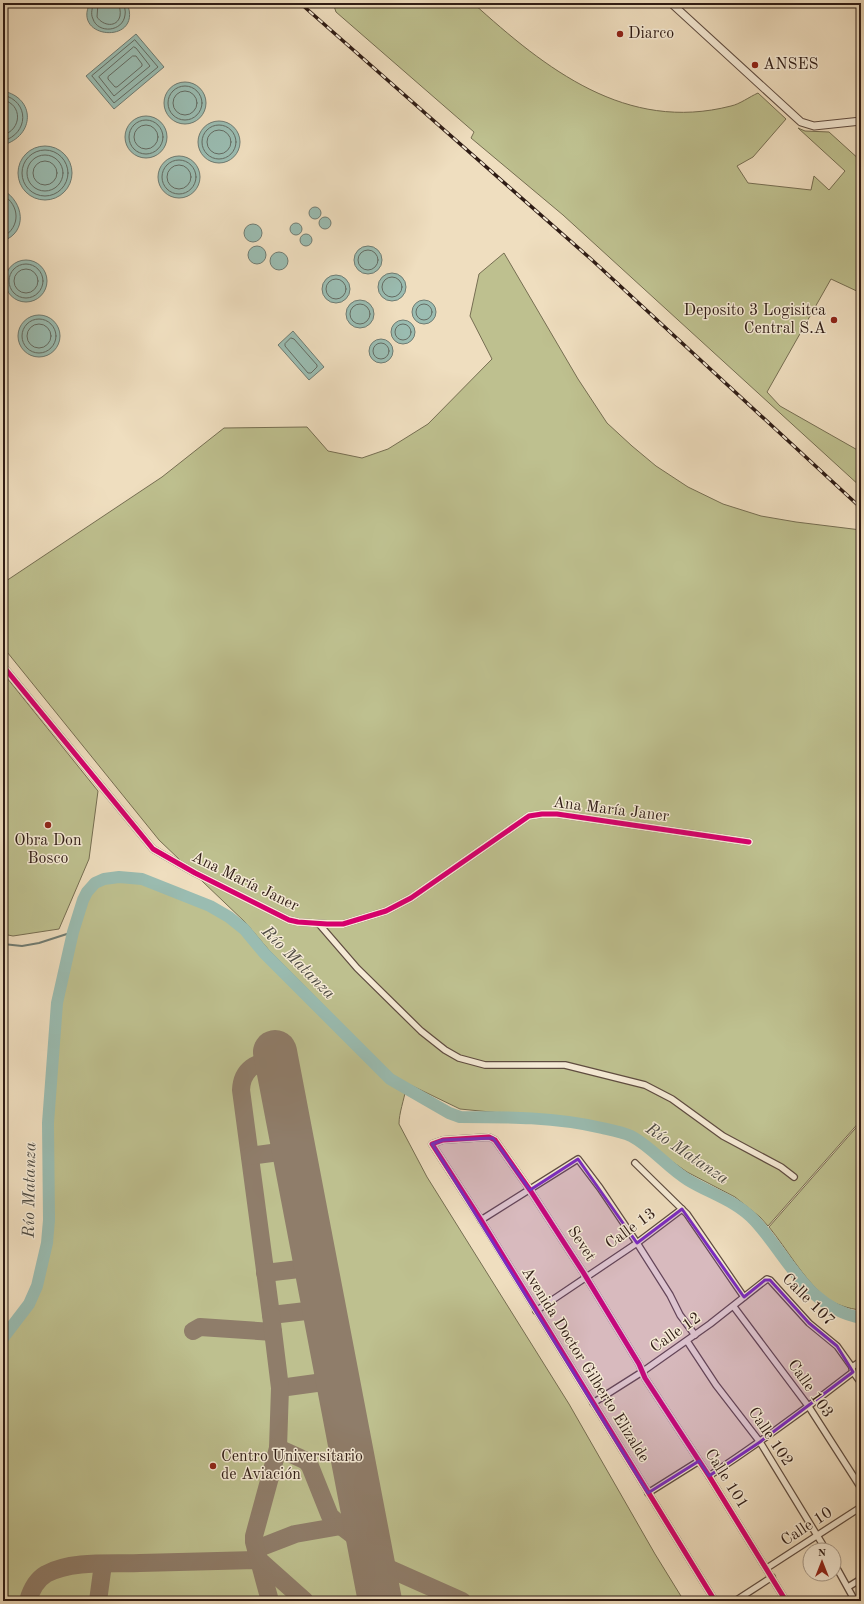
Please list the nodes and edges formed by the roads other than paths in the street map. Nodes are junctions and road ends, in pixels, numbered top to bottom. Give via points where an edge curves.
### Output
1 (671, 3) edge
2 (861, 121) edge
3 (3, 666) edge
4 (749, 842) dead end
5 (319, 924) junction
6 (432, 1144) joint
7 (635, 1163) dead end
8 (794, 1177) dead end
9 (530, 1190) junction
10 (682, 1209) junction
11 (481, 1220) junction
12 (637, 1243) junction
13 (586, 1277) junction
14 (770, 1280) joint
15 (744, 1297) junction
16 (734, 1307) junction
17 (536, 1311) junction
18 (695, 1335) junction
19 (687, 1341) junction
20 (861, 1361) edge
21 (852, 1370) junction
22 (642, 1372) junction
23 (861, 1383) edge
24 (593, 1403) junction
25 (809, 1407) junction
26 (760, 1442) junction
27 (699, 1461) junction
28 (709, 1476) junction
29 (861, 1488) edge
30 (648, 1493) junction
31 (861, 1507) edge
32 (817, 1535) junction
33 (821, 1542) edge
34 (767, 1568) junction
35 (772, 1577) junction
36 (842, 1577) edge
37 (861, 1579) edge
38 (848, 1587) junction
39 (715, 1601) edge
40 (735, 1601) edge
41 (786, 1601) edge
42 (856, 1601) edge

1 - 2 street via 801,122 814,126
3 - 5 street, Ana María Janer via 153,849 289,920
4 - 5 street, Ana María Janer via 557,814 529,816 411,898 386,911 343,924
5 - 8 street via 357,968 421,1031 459,1058 485,1065 565,1065 645,1085 672,1099 723,1136 781,1167
6 - 9 street, Sevet via 444,1140 489,1137 495,1140
6 - 11 street, Avenida Doctor Gilberto Elizalde
7 - 10 street
9 - 11 street
9 - 12 street via 578,1159
9 - 13 street, Sevet
10 - 12 street, Calle 13
10 - 15 street
11 - 17 street, Avenida Doctor Gilberto Elizalde
12 - 13 street, Calle 13
12 - 18 street
13 - 17 street, Calle 13
13 - 22 street, Sevet
14 - 15 street, Calle 12 via 765,1280
14 - 21 street, Calle 107 via 810,1323 837,1346
15 - 16 street, Calle 12
16 - 18 street, Calle 12
16 - 25 street, Calle 103
17 - 24 street, Avenida Doctor Gilberto Elizalde
18 - 19 street, Calle 12
19 - 22 street, Calle 12
19 - 26 street, Calle 102 via 716,1385
20 - 21 street
21 - 23 street, Calle 107
21 - 25 street
22 - 24 street, Calle 12
22 - 27 street, Calle 101
24 - 30 street, Avenida Doctor Gilberto Elizalde
25 - 26 street
25 - 29 street, Calle 103
26 - 28 street
26 - 32 street, Calle 102
27 - 28 street, Calle 101
27 - 30 street
28 - 34 street, Calle 101
30 - 39 street, Avenida Doctor Gilberto Elizalde
31 - 32 street, Calle 10
32 - 33 street, Calle 102
32 - 34 street, Calle 10
34 - 35 street, Calle 101
35 - 40 street
35 - 41 street, Calle 101
36 - 38 street
37 - 38 street
38 - 42 street

